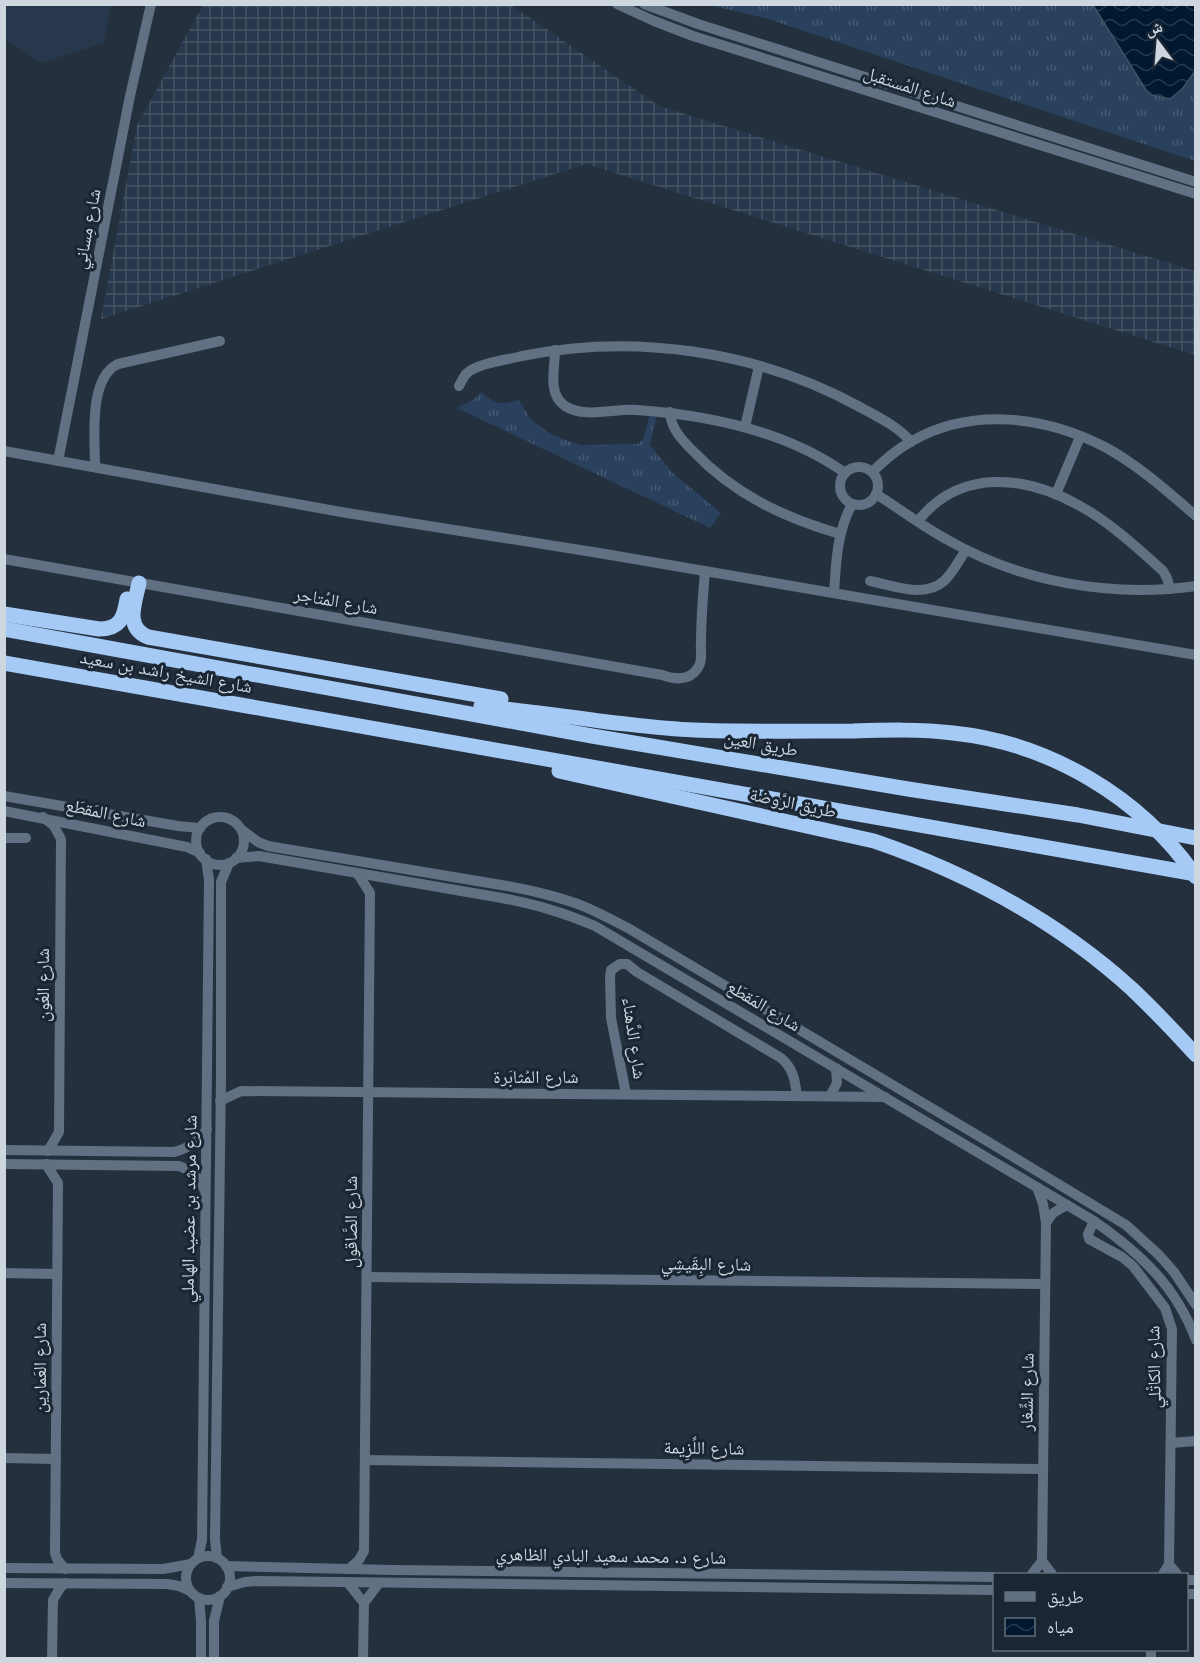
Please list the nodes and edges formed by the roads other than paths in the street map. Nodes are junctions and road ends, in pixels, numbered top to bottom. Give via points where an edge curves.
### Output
1 (151, 4) edge
2 (617, 4) edge
3 (644, 4) edge
4 (1196, 182) edge
5 (1196, 194) edge
6 (220, 341) dead end
7 (555, 350) junction
8 (759, 366) junction
9 (459, 386) dead end
10 (670, 412) junction
11 (744, 427) junction
12 (1080, 436) junction
13 (911, 442) junction
14 (4, 452) edge
15 (58, 461) junction
16 (95, 467) junction
17 (872, 472) junction
18 (844, 473) junction
19 (1056, 494) junction
20 (876, 495) junction
21 (852, 504) junction
22 (1196, 516) edge
23 (918, 521) junction
24 (840, 534) junction
25 (966, 550) junction
26 (4, 559) edge
27 (705, 571) junction
28 (870, 581) dead end
29 (135, 582) junction
30 (1196, 586) edge
31 (1170, 589) junction
32 (834, 593) junction
33 (4, 615) edge
34 (4, 629) edge
35 (1196, 655) edge
36 (4, 663) edge
37 (320, 686) junction
38 (321, 719) junction
39 (648, 726) junction
40 (4, 796) edge
41 (4, 810) edge
42 (43, 818) junction
43 (75, 824) junction
44 (200, 828) junction
45 (242, 830) junction
46 (4, 838) edge
47 (26, 838) dead end
48 (1196, 838) edge
49 (61, 839) junction
50 (203, 856) junction
51 (233, 860) junction
52 (358, 874) junction
53 (1196, 876) edge
54 (388, 879) junction
55 (370, 893) junction
56 (744, 997) junction
57 (734, 1008) junction
58 (1196, 1055) edge
59 (836, 1068) junction
60 (221, 1079) junction
61 (242, 1091) junction
62 (367, 1092) junction
63 (626, 1094) junction
64 (797, 1096) junction
65 (830, 1096) junction
66 (886, 1097) junction
67 (220, 1101) junction
68 (207, 1129) junction
69 (58, 1132) junction
70 (987, 1141) junction
71 (972, 1148) junction
72 (4, 1150) edge
73 (48, 1151) junction
74 (69, 1151) junction
75 (160, 1152) junction
76 (4, 1164) edge
77 (46, 1164) junction
78 (69, 1165) junction
79 (161, 1165) junction
80 (58, 1183) junction
81 (1037, 1187) junction
82 (206, 1193) junction
83 (1067, 1205) junction
84 (1094, 1221) junction
85 (1046, 1223) junction
86 (4, 1273) edge
87 (57, 1274) junction
88 (367, 1277) junction
89 (1045, 1284) junction
90 (1196, 1305) edge
91 (1196, 1340) edge
92 (1196, 1441) edge
93 (1171, 1443) junction
94 (4, 1458) edge
95 (56, 1459) junction
96 (365, 1460) junction
97 (1043, 1469) junction
98 (364, 1551) junction
99 (55, 1553) junction
100 (217, 1558) junction
101 (195, 1561) junction
102 (1042, 1561) junction
103 (1169, 1564) junction
104 (226, 1566) junction
105 (4, 1568) edge
106 (44, 1569) junction
107 (65, 1569) junction
108 (349, 1569) junction
109 (378, 1569) junction
110 (393, 1570) junction
111 (1033, 1573) edge
112 (1051, 1573) edge
113 (1164, 1573) edge
114 (1176, 1573) edge
115 (993, 1577) edge
116 (4, 1583) edge
117 (41, 1583) junction
118 (65, 1583) junction
119 (348, 1583) junction
120 (379, 1583) junction
121 (392, 1583) junction
122 (227, 1587) junction
123 (993, 1590) edge
124 (194, 1594) junction
125 (220, 1596) junction
126 (53, 1600) junction
127 (364, 1603) junction
128 (52, 1659) edge
129 (201, 1659) edge
130 (214, 1659) edge
131 (363, 1659) edge

1 - 15 street, شارع مِسانِي
2 - 5 street, شارع المُستقبل via 693,36
3 - 4 street, شارع المُستقبل
6 - 16 street via 118,364 107,371 96,404
7 - 8 street via 657,348 714,355
7 - 9 street via 477,367 466,374
7 - 10 street via 554,386 567,407 587,412
8 - 11 street
8 - 13 street via 852,402
10 - 11 street
10 - 24 street via 678,434 731,485 781,514
11 - 18 street via 793,445
12 - 13 street via 1038,423 994,418 953,424
12 - 19 street
12 - 22 street via 1132,465
13 - 17 street
14 - 15 street
15 - 16 street
16 - 27 street via 341,512
17 - 18 street via 858,466
17 - 20 street via 879,485
18 - 21 street via 841,493
19 - 23 street via 1018,483 985,482 948,494
19 - 31 street via 1094,515 1155,563 1165,574
20 - 21 street via 864,505
20 - 23 street
21 - 24 street
23 - 25 street
24 - 32 street
25 - 28 street via 941,584 932,588 916,590
25 - 31 street via 1012,568 1072,584
26 - 29 street, شارع المُتاجر
27 - 29 street, شارع المُتاجر via 701,660 692,674 676,679
27 - 32 street
29 - 33 highway via 123,618 107,629
29 - 39 highway via 133,623 148,637
30 - 31 street
32 - 35 street
34 - 37 highway, شارع الشيخ راشد بن سعيد
36 - 38 highway, شارع الشيخ راشد بن سعيد
37 - 39 highway
37 - 48 highway, طريق العين
38 - 53 highway
38 - 58 highway, طريق الرَّوضة via 820,828 916,856 988,888 1064,935 1131,988
39 - 53 highway via 745,732 931,731 987,738 1076,771 1128,805
40 - 44 street, شارع المَقطَع
41 - 42 street, شارع المَقطَع
42 - 43 street, شارع المَقطَع
42 - 49 street via 54,826
43 - 49 street
43 - 50 street, شارع المَقطَع via 187,847
44 - 45 street via 213,818 222,817
44 - 50 street via 197,845
45 - 51 street via 244,845
45 - 56 street, شارع المَقطَع via 268,846 507,886 574,902 628,928
46 - 47 street
49 - 69 street, شارع العُون
50 - 51 street via 217,864
50 - 68 street, شارع مرشد بن عضيد الهاملي via 209,880
51 - 52 street, شارع المَقطَع via 259,856
51 - 60 street, شارع مرشد بن عضيد الهاملي via 221,882
52 - 54 street, شارع المَقطَع
52 - 55 street
54 - 55 street
54 - 57 street, شارع المَقطَع via 502,898 567,914 613,936
55 - 62 street, شارع الصَّاقول
56 - 57 street via 734,1003
56 - 70 street, شارع المَقطَع
57 - 59 street, شارع المَقطَع
59 - 65 street via 837,1083
59 - 66 street, شارع المَقطَع
60 - 61 street, شارع المُثابَرة
60 - 67 street, شارع مرشد بن عضيد الهاملي
61 - 62 street, شارع المُثابَرة
61 - 67 street, شارع المُثابَرة
62 - 63 street, شارع المُثابَرة
62 - 88 street, شارع الصَّاقول
63 - 64 street, شارع المُثابَرة
63 - 64 street, شارع الدَّهناء via 611,1018 610,974 616,965 627,964 781,1058 793,1073
64 - 65 street, شارع المُثابَرة
65 - 66 street, شارع المُثابَرة
66 - 71 street, شارع المَقطَع
67 - 100 street, شارع مرشد بن عضيد الهاملي
68 - 75 street via 184,1149
68 - 82 street, شارع مرشد بن عضيد الهاملي
69 - 73 street, شارع العُون
69 - 74 street
70 - 71 street via 989,1146 985,1150
70 - 90 street, شارع المَقطَع via 1126,1225 1174,1272
71 - 81 street, شارع المَقطَع
72 - 73 street
73 - 74 street
74 - 75 street
75 - 79 street
76 - 77 street
77 - 78 street
77 - 80 street
78 - 79 street
78 - 80 street
79 - 82 street via 188,1170
80 - 87 street, شارع العَمارين
81 - 83 street, شارع المَقطَع
81 - 85 street, شارع الشِّغار
82 - 101 street, شارع مرشد بن عضيد الهاملي via 202,1539
83 - 84 street, شارع المَقطَع
83 - 85 street
84 - 91 street, شارع المَقطَع via 1136,1252 1163,1281
84 - 93 street, شارع الكاتْلي via 1089,1239 1131,1264 1168,1315 1173,1337
85 - 89 street, شارع الشِّغار
86 - 87 street
87 - 95 street, شارع العَمارين
88 - 89 street, شارع البِقَيشِي
88 - 96 street, شارع الصَّاقول
89 - 97 street, شارع الشِّغار
92 - 93 street
93 - 103 street, شارع الكاتْلي
94 - 95 street
95 - 99 street, شارع العَمارين
96 - 97 street, شارع اللِّزِيمة
96 - 98 street, شارع الصَّاقول
97 - 102 street, شارع الشِّغار
98 - 108 street
98 - 109 street
99 - 106 street
99 - 107 street
100 - 101 street
100 - 104 street
101 - 107 street via 163,1569
101 - 124 street via 186,1579
102 - 111 street
102 - 112 street
103 - 113 street, شارع الكاتْلي
103 - 114 street
104 - 108 street, شارع د. محمد سعيد البادي الظاهري
104 - 122 street
105 - 106 street
106 - 107 street
108 - 109 street, شارع د. محمد سعيد البادي الظاهري
109 - 110 street, شارع د. محمد سعيد البادي الظاهري
110 - 115 street, شارع د. محمد سعيد البادي الظاهري
110 - 121 street via 399,1576
116 - 117 street
117 - 118 street
117 - 126 street
118 - 124 street via 168,1584
118 - 126 street
119 - 120 street, شارع د. محمد سعيد البادي الظاهري
119 - 122 street, شارع د. محمد سعيد البادي الظاهري via 245,1582
119 - 127 street
120 - 121 street, شارع د. محمد سعيد البادي الظاهري
120 - 127 street
121 - 123 street, شارع د. محمد سعيد البادي الظاهري
122 - 125 street
124 - 125 street via 206,1600
124 - 129 street via 201,1621
125 - 130 street via 214,1621
126 - 128 street
127 - 131 street

